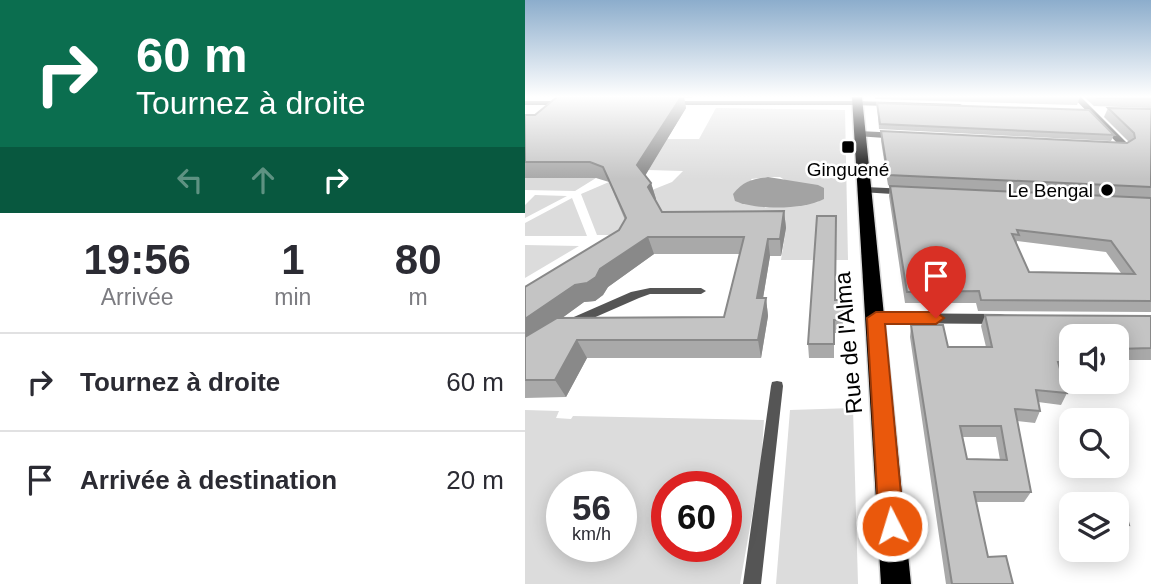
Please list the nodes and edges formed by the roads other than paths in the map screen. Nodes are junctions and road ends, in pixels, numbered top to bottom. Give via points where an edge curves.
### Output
1 (858, 124) edge
2 (1106, 124) edge
3 (859, 134) junction
4 (917, 137) edge
5 (1093, 146) edge
6 (865, 190) junction
7 (914, 192) edge
8 (701, 292) dead end
9 (876, 318) junction
10 (1016, 319) edge
11 (560, 329) edge
12 (777, 386) dead end
13 (752, 584) edge
14 (897, 584) edge

1 - 3 main road, Rue de l'Alma
2 - 5 street via 1124,145
3 - 4 street
3 - 6 main road, Rue de l'Alma
6 - 7 street
6 - 9 main road, Rue de l'Alma
8 - 11 lane via 650,291
9 - 10 street
9 - 14 main road, Rue de l'Alma
12 - 13 lane

